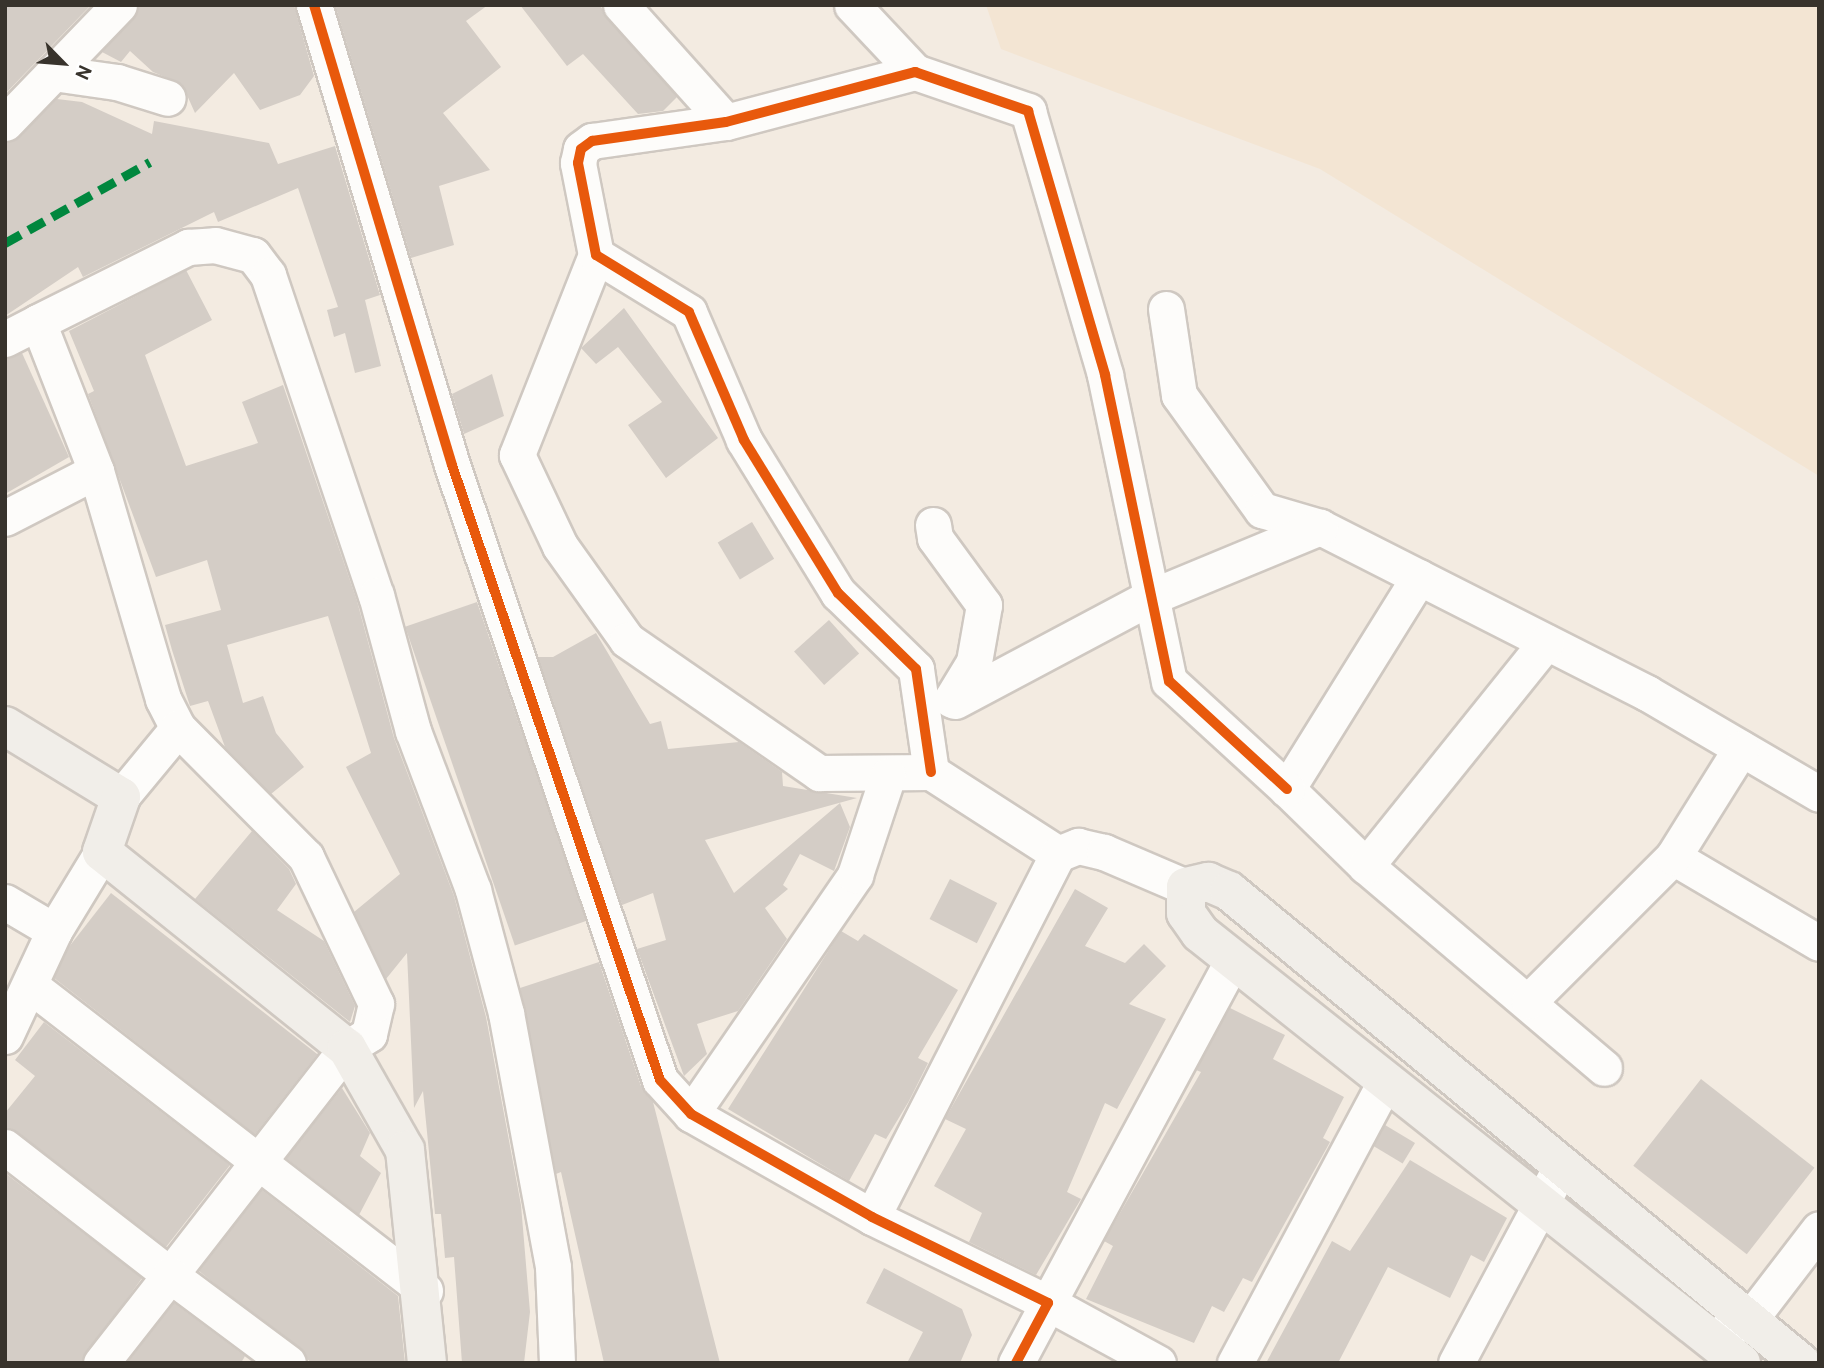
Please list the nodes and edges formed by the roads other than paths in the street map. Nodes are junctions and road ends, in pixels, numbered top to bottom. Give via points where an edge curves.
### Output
1 (119, 5) edge
2 (314, 5) edge
3 (621, 5) edge
4 (852, 5) edge
5 (915, 72) junction
6 (53, 73) junction
7 (168, 98) dead end
8 (726, 122) junction
9 (5, 123) edge
10 (596, 255) junction
11 (1166, 309) dead end
12 (38, 322) junction
13 (5, 339) edge
14 (96, 471) junction
15 (5, 518) edge
16 (933, 525) dead end
17 (1320, 527) junction
18 (1419, 577) junction
19 (1151, 597) junction
20 (1546, 642) junction
21 (920, 695) junction
22 (955, 701) junction
23 (5, 726) edge
24 (178, 728) junction
25 (1741, 748) junction
26 (932, 772) junction
27 (888, 775) junction
28 (1287, 789) junction
29 (1819, 794) edge
30 (121, 797) junction
31 (102, 852) junction
32 (1058, 854) junction
33 (1673, 857) junction
34 (1366, 866) junction
35 (1186, 887) junction
36 (5, 902) edge
37 (54, 931) junction
38 (1819, 943) edge
39 (1233, 960) junction
40 (32, 986) junction
41 (1529, 1001) junction
42 (5, 1036) edge
43 (347, 1048) junction
44 (1604, 1068) dead end
45 (1386, 1080) junction
46 (691, 1114) junction
47 (5, 1147) edge
48 (258, 1159) junction
49 (1561, 1167) junction
50 (1541, 1203) junction
51 (872, 1217) junction
52 (1819, 1229) edge
53 (170, 1275) junction
54 (425, 1291) junction
55 (1048, 1303) junction
56 (1750, 1319) junction
57 (1710, 1338) junction
58 (101, 1363) edge
59 (288, 1363) edge
60 (427, 1363) edge
61 (557, 1363) edge
62 (1016, 1363) edge
63 (1158, 1363) edge
64 (1235, 1363) edge
65 (1456, 1363) edge
66 (1741, 1363) edge
67 (1801, 1363) edge

1 - 6 street
2 - 46 street via 452,465 561,793 660,1080
3 - 8 street
4 - 5 street
5 - 8 street
5 - 19 street via 1028,111 1105,375
6 - 7 street via 117,82
6 - 9 street
8 - 10 street via 592,141 581,149 578,163
10 - 21 street via 689,312 744,440 838,593 916,669
10 - 27 street via 517,454 560,546 627,640 819,773
11 - 17 street via 1179,395 1262,510
12 - 13 street
12 - 14 street
12 - 61 street via 188,247 215,245 253,255 268,275 372,582 413,732 473,890 506,1013 553,1267
14 - 15 street
14 - 24 street via 163,699
16 - 22 street via 935,538 984,605 974,662
17 - 18 street
17 - 19 street
18 - 20 street
18 - 28 street
19 - 22 street
19 - 28 street via 1169,681
20 - 25 street
20 - 34 street
21 - 22 street
21 - 26 street
23 - 30 street
24 - 30 street
24 - 43 street via 306,857 376,1004 369,1034
25 - 29 street
25 - 33 street
26 - 27 street
26 - 32 street
27 - 46 street via 855,875
28 - 34 street
30 - 31 street
31 - 37 street
31 - 43 street
32 - 35 street via 1078,846 1104,852
32 - 51 street
33 - 38 street
33 - 41 street
34 - 41 street
35 - 39 street via 1186,913
35 - 49 street via 1208,882 1229,891
36 - 37 street
37 - 40 street
39 - 45 street
39 - 55 street
40 - 42 street
40 - 48 street
41 - 44 street
43 - 48 street
43 - 54 street via 405,1150
45 - 50 street
45 - 64 street
46 - 51 street
47 - 53 street
48 - 53 street
48 - 54 street
49 - 50 street
49 - 56 street
50 - 57 street
50 - 65 street
51 - 55 street
52 - 56 street
53 - 58 street
53 - 59 street
54 - 60 street
55 - 62 street
55 - 63 street
56 - 57 street
56 - 67 street
57 - 66 street

